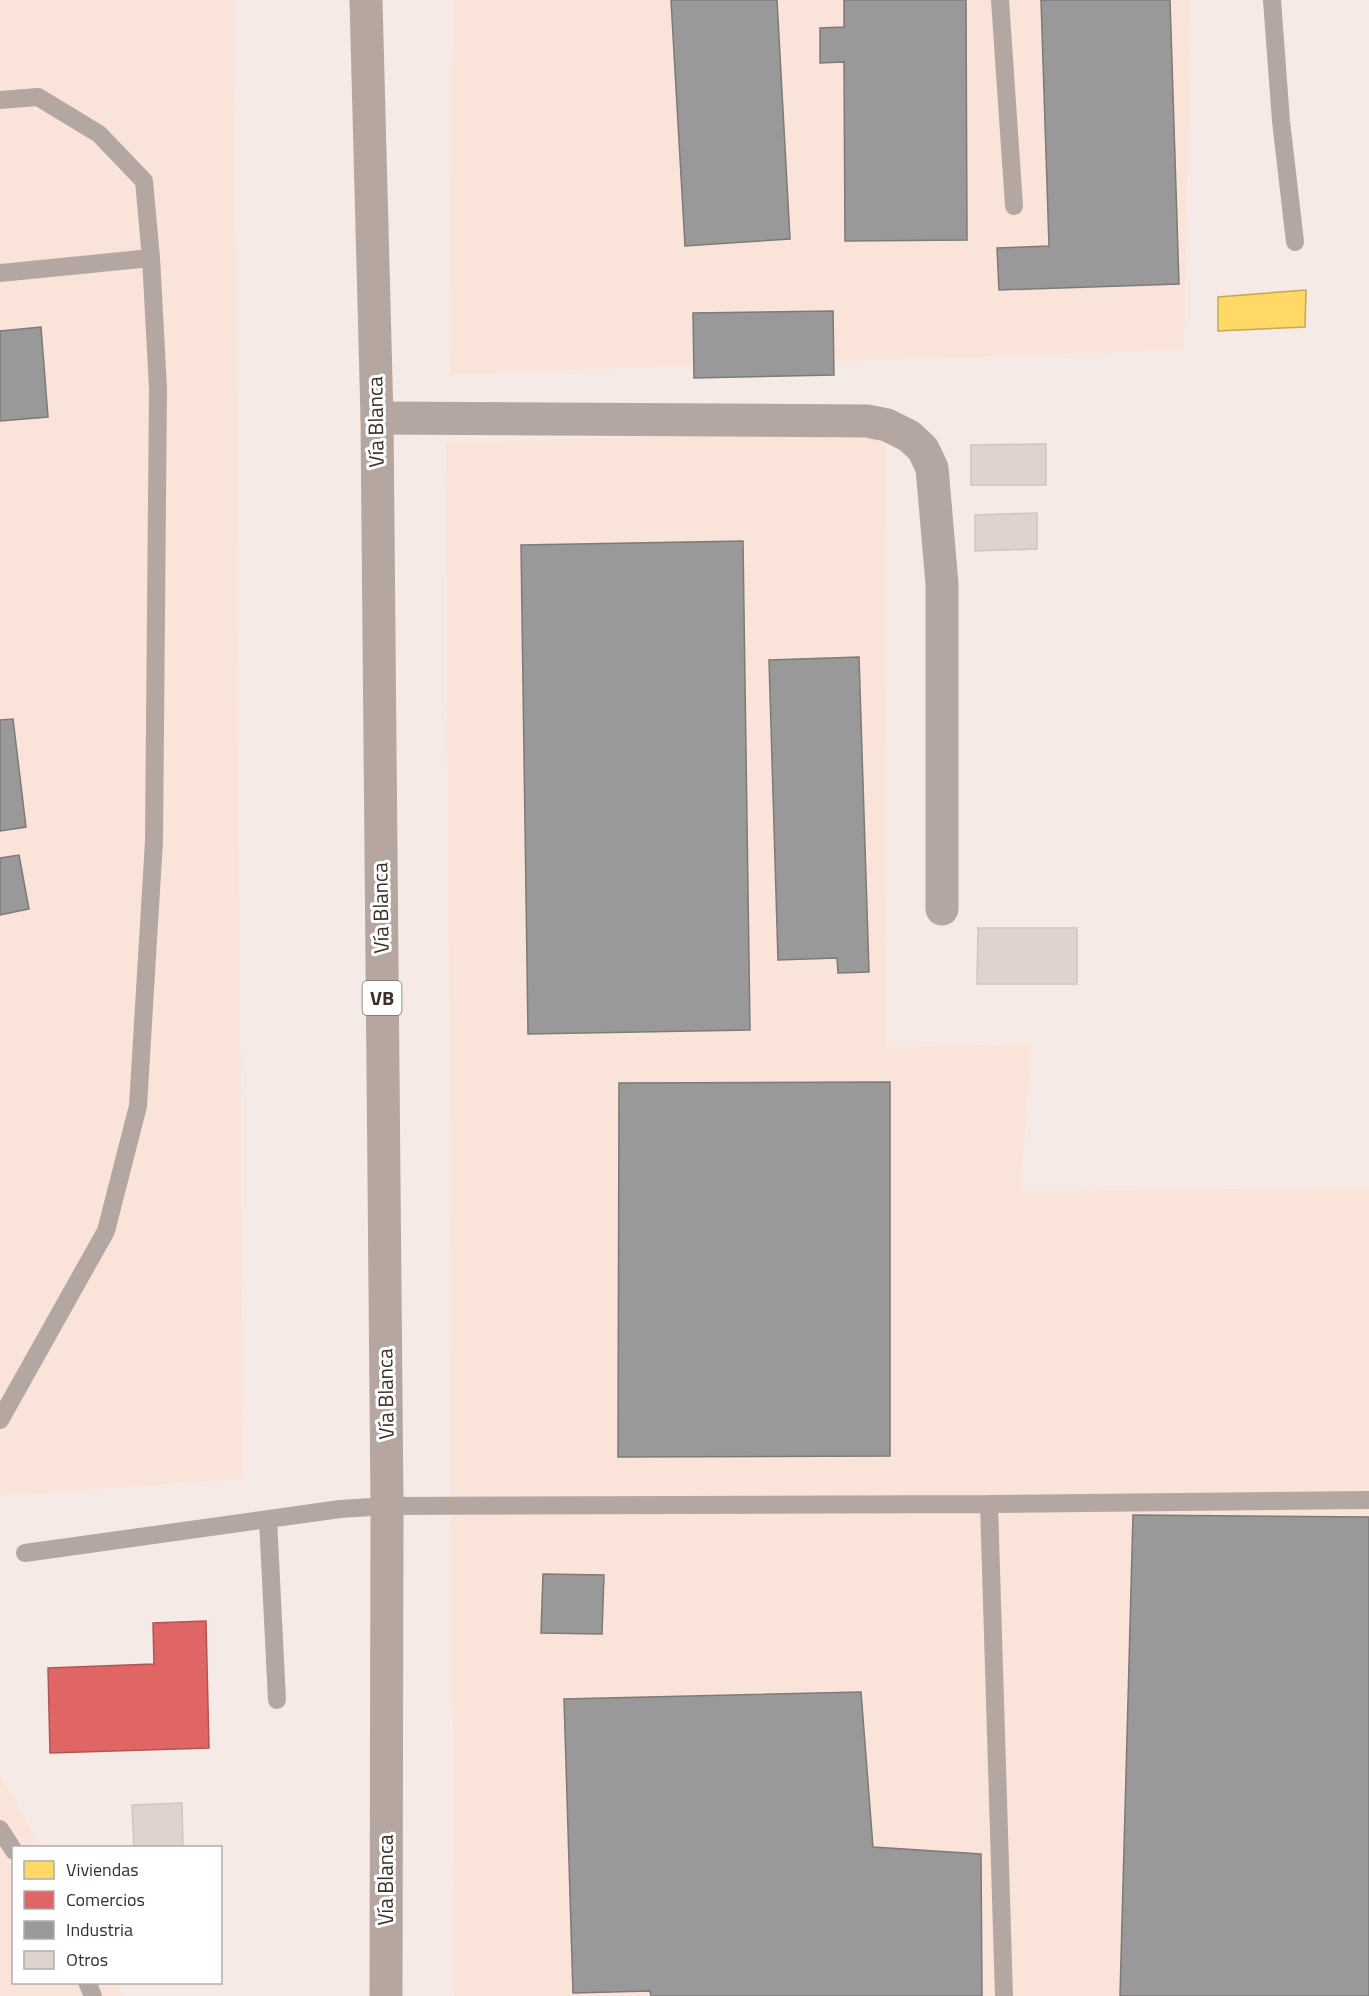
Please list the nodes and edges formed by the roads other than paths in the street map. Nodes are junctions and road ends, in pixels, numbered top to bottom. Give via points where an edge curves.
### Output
1 (366, 0) edge
2 (1000, 0) edge
3 (1272, 0) edge
4 (0, 100) edge
5 (1014, 206) dead end
6 (1295, 242) dead end
7 (152, 258) junction
8 (0, 273) edge
9 (377, 418) junction
10 (942, 909) dead end
11 (0, 1420) edge
12 (1369, 1500) edge
13 (989, 1504) junction
14 (387, 1506) junction
15 (268, 1519) junction
16 (24, 1553) dead end
17 (277, 1700) dead end
18 (0, 1829) edge
19 (12, 1848) edge
20 (386, 1996) edge
21 (1004, 1996) edge

1 - 9 main road, Vía Blanca / VB
2 - 5 lane
3 - 6 lane
4 - 7 lane via 38,97 99,134 129,165 144,181
7 - 8 lane
7 - 11 lane via 158,388 154,841 138,1106 106,1231
9 - 10 street via 867,421 909,436 922,448 932,468 942,584
9 - 14 main road, Vía Blanca / VB
12 - 13 lane
13 - 14 lane
13 - 21 lane
14 - 15 lane
14 - 20 main road, Vía Blanca / VB
15 - 16 lane
15 - 17 lane
18 - 19 lane

